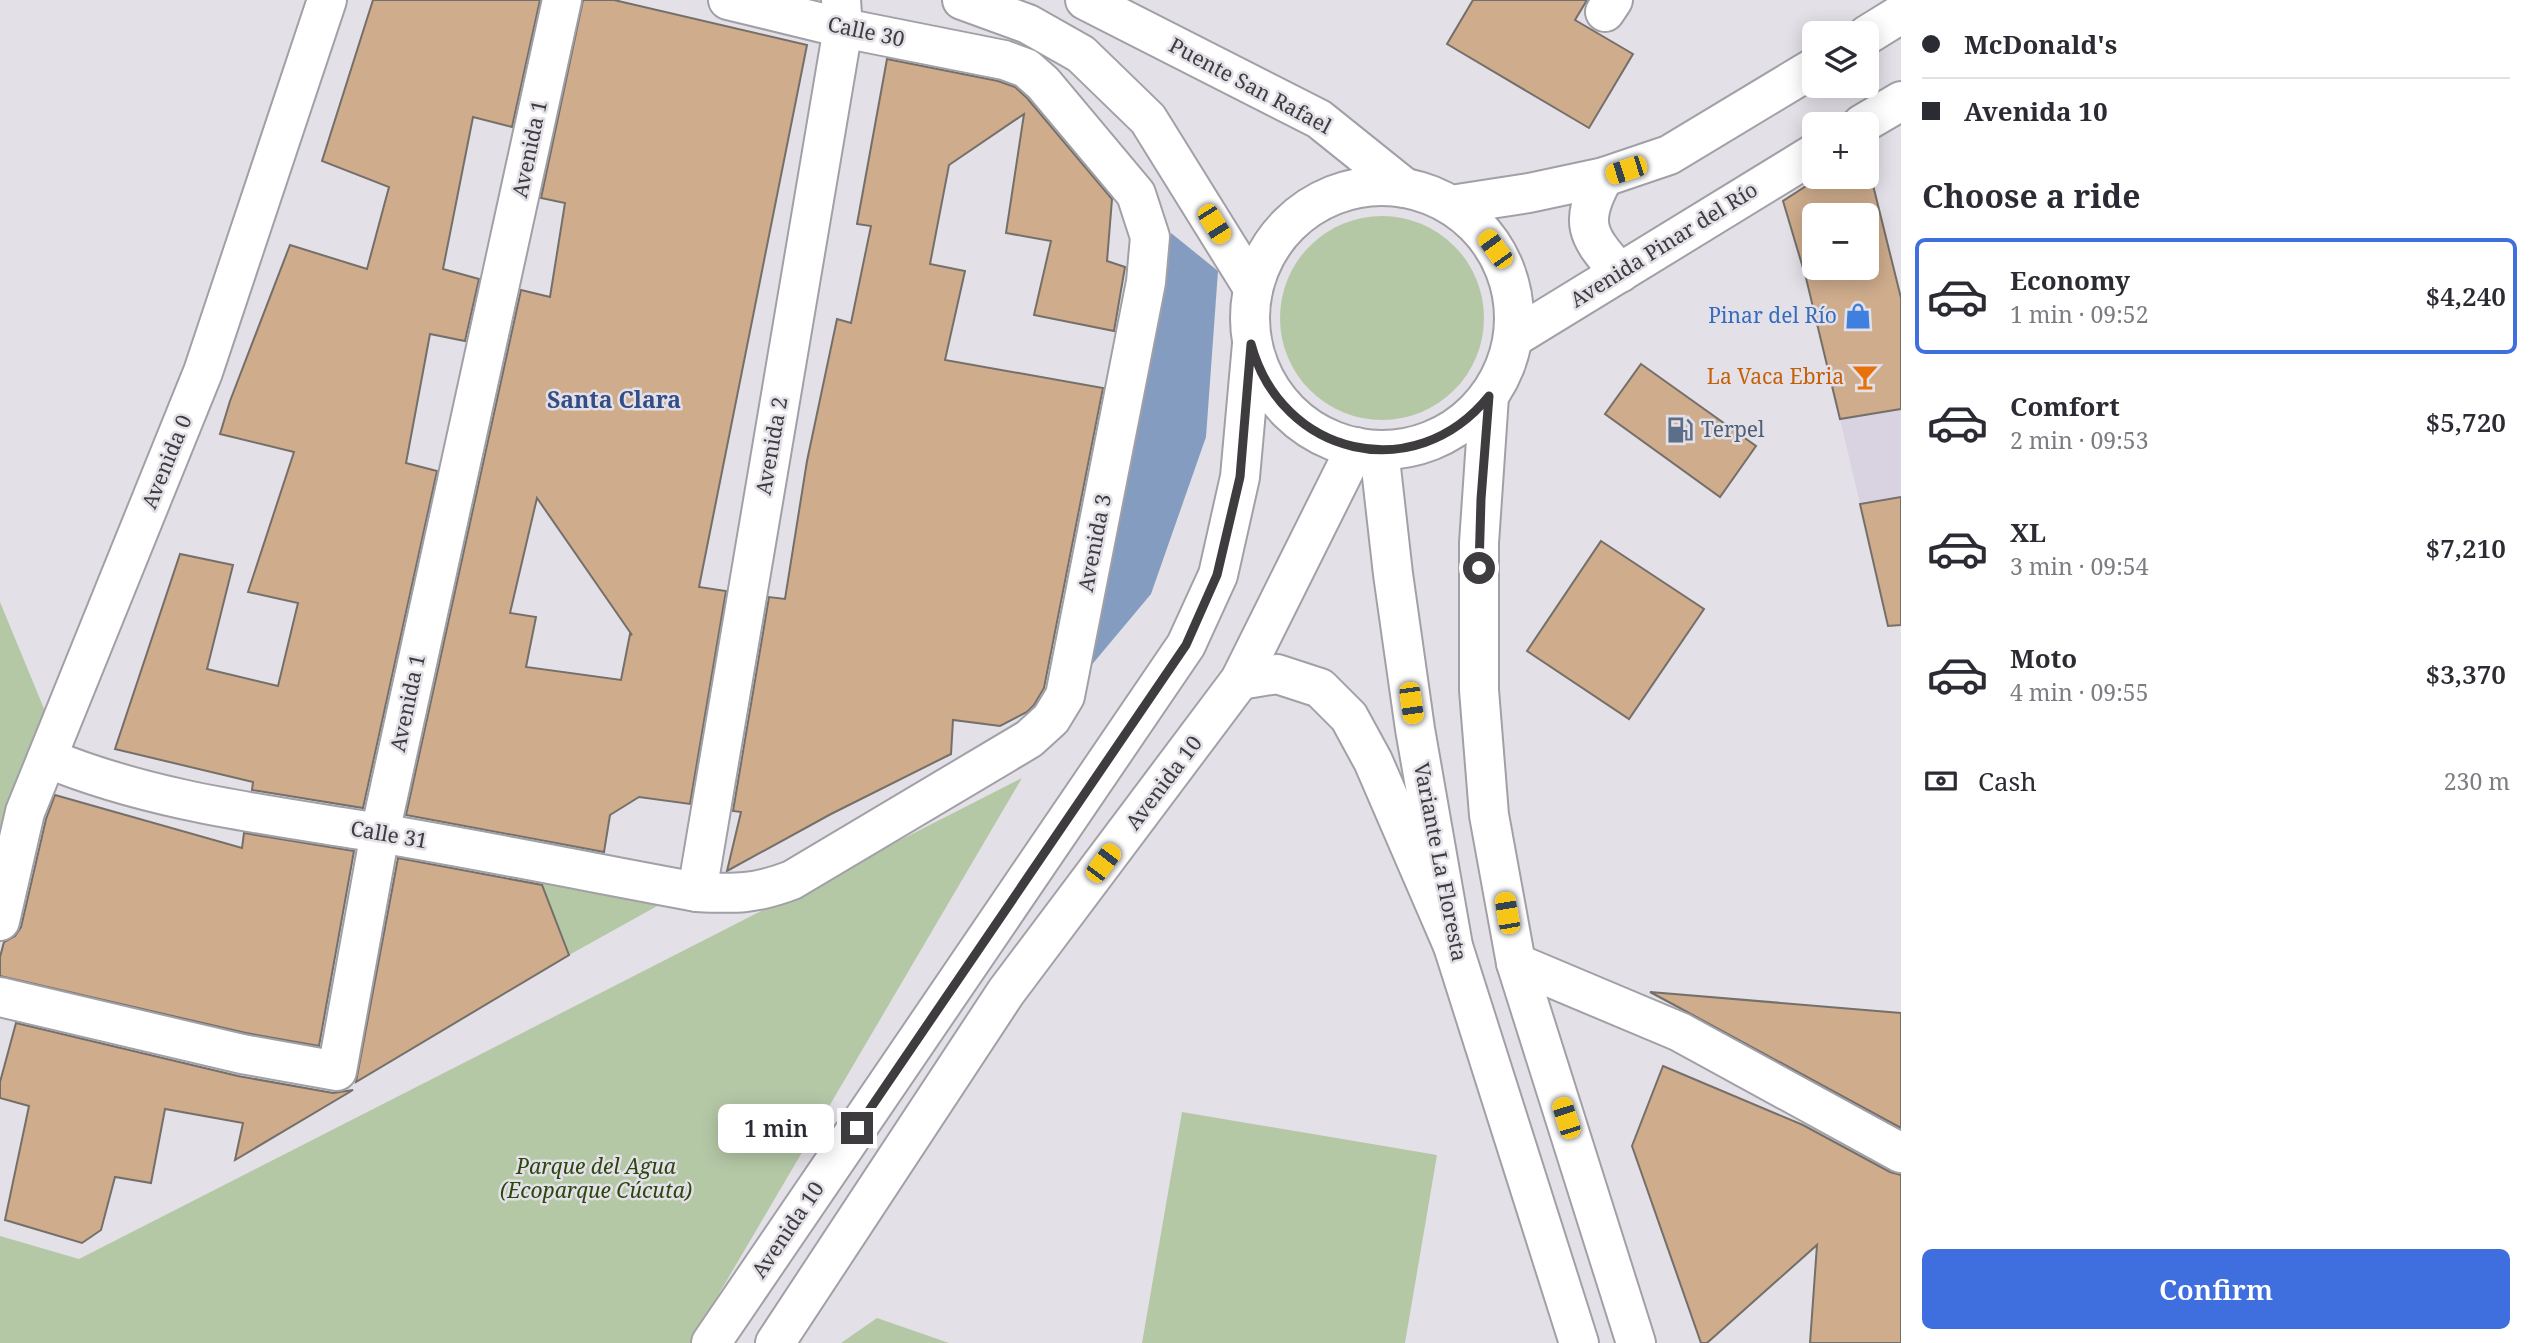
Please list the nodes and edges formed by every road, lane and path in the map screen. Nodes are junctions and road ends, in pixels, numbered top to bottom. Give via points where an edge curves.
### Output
1 (327, 0) edge
2 (562, 0) edge
3 (728, 0) edge
4 (962, 0) edge
5 (1085, 0) edge
6 (842, 14) edge
7 (1901, 14) edge
8 (1879, 28) edge
9 (1004, 60) joint
10 (1802, 75) edge
11 (1901, 101) edge
12 (1879, 114) edge
13 (1802, 160) edge
14 (1604, 177) junction
15 (1405, 188) junction
16 (1451, 205) junction
17 (1620, 273) junction
18 (1253, 288) junction
19 (1513, 338) junction
20 (1251, 344) junction
21 (1489, 396) junction
22 (1367, 449) junction
23 (1240, 680) junction
24 (47, 758) junction
25 (380, 833) junction
26 (697, 892) junction
27 (736, 894) joint
28 (0, 922) edge
29 (1453, 946) junction
30 (1516, 963) junction
31 (0, 998) edge
32 (1901, 1153) edge
33 (716, 1336) edge
34 (775, 1343) edge
35 (1579, 1343) edge
36 (1636, 1343) edge

1 - 24 main road, Avenida 0 via 203,372
2 - 25 main road, Avenida 1
3 - 6 main road, Calle 30
4 - 18 main road via 1028,24 1081,54 1148,119
5 - 15 main road, Puente San Rafael via 1319,118
6 - 9 main road, Calle 30
6 - 26 main road, Avenida 2
7 - 8 main road
9 - 27 main road, Avenida 3 via 1026,68 1043,83 1136,194 1150,237 1146,282 1065,696 1051,719 1029,739 792,880
10 - 14 main road via 1669,155
11 - 12 main road
13 - 17 main road, Avenida Pinar del Río
14 - 16 main road
14 - 17 main road via 1592,198 1588,219 1591,236
15 - 16 main road
15 - 18 main road via 1355,189 1309,208 1273,243
16 - 19 main road via 1476,224 1503,262 1513,292
17 - 19 main road, Avenida Pinar del Río
18 - 20 main road
19 - 21 main road via 1505,369
20 - 22 main road via 1269,387 1288,411 1326,438
20 - 33 main road, Avenida 10 via 1240,477 1217,575 1186,645
21 - 22 main road via 1447,433 1421,444
21 - 30 main road via 1479,543 1479,690 1489,815
22 - 23 main road, Avenida 10
22 - 29 main road, Variante La Floresta via 1393,574
23 - 29 main road via 1277,674 1320,688 1349,717 1373,761
23 - 34 main road, Avenida 10 via 1006,992
24 - 25 main road, Calle 31 via 172,799
24 - 28 main road, Avenida 0 via 25,812
25 - 26 main road, Calle 31
25 - 31 main road, Avenida 1 via 337,1071
26 - 27 main road, Calle 31
29 - 35 main road, Variante La Floresta
30 - 32 main road via 1680,1032
30 - 36 main road

